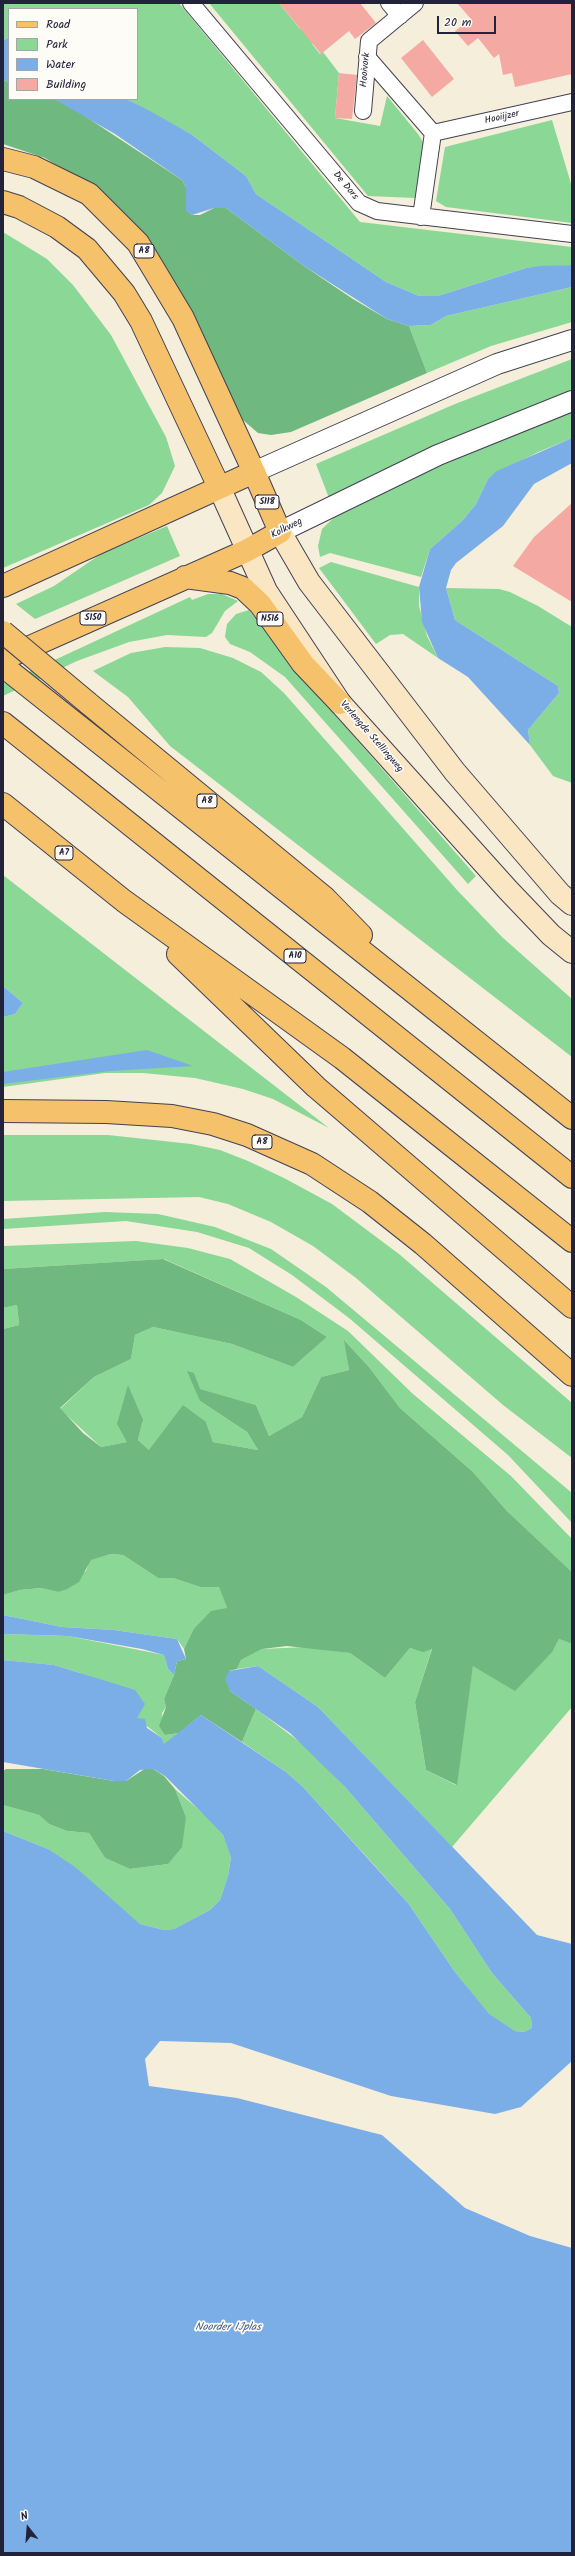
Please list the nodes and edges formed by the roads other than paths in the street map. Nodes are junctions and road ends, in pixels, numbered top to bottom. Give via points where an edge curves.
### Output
1 (191, 3) edge
2 (389, 3) edge
3 (415, 3) edge
4 (400, 16) junction
5 (367, 57) junction
6 (572, 102) edge
7 (363, 111) dead end
8 (432, 133) junction
9 (3, 159) edge
10 (3, 202) edge
11 (421, 217) junction
12 (572, 234) edge
13 (572, 340) edge
14 (572, 401) edge
15 (254, 472) junction
16 (219, 487) junction
17 (280, 532) junction
18 (246, 551) junction
19 (184, 577) junction
20 (3, 586) edge
21 (3, 632) edge
22 (3, 659) edge
23 (3, 666) edge
24 (340, 703) junction
25 (10, 729) edge
26 (3, 804) edge
27 (124, 901) junction
28 (572, 904) edge
29 (572, 952) edge
30 (422, 998) junction
31 (3, 1111) edge
32 (572, 1118) edge
33 (572, 1177) edge
34 (572, 1242) edge
35 (572, 1306) edge
36 (572, 1375) edge

1 - 11 street, De Dors via 359,203 377,212
2 - 4 street
3 - 4 street, Hooivork
4 - 5 street, Hooivork via 369,42
5 - 7 street, Hooivork
5 - 8 street
6 - 8 street, Hooiijzer
8 - 11 street
9 - 15 main road, A8 via 34,167 88,194 138,243 183,318
10 - 16 main road via 19,207 57,227 87,249 124,293 141,320
11 - 12 street, De Dors
13 - 15 street via 497,364
14 - 17 street, Kolkweg via 438,455
15 - 16 main road
15 - 17 main road, S118
16 - 18 main road, Verlengde Stellingweg
16 - 20 main road
17 - 18 main road, Kolkweg / S150
17 - 28 main road, S118 via 309,582 455,772 560,894
18 - 19 main road, Kolkweg / S150
18 - 24 main road, Verlengde Stellingweg via 266,591
19 - 22 main road, Kolkweg / S150
19 - 24 main road, N516 via 230,583 242,588 260,604 303,664
21 - 30 main road, A8, bridge via 325,898
23 - 30 main road, A8
24 - 29 main road, Verlengde Stellingweg via 508,890 551,935
25 - 33 main road, A10
26 - 27 main road, A7
27 - 34 main road via 342,1058
27 - 35 main road via 316,1087
30 - 32 main road, A8
31 - 36 main road, A8 via 106,1112 172,1116 213,1124 247,1135 312,1164 370,1202 417,1240

